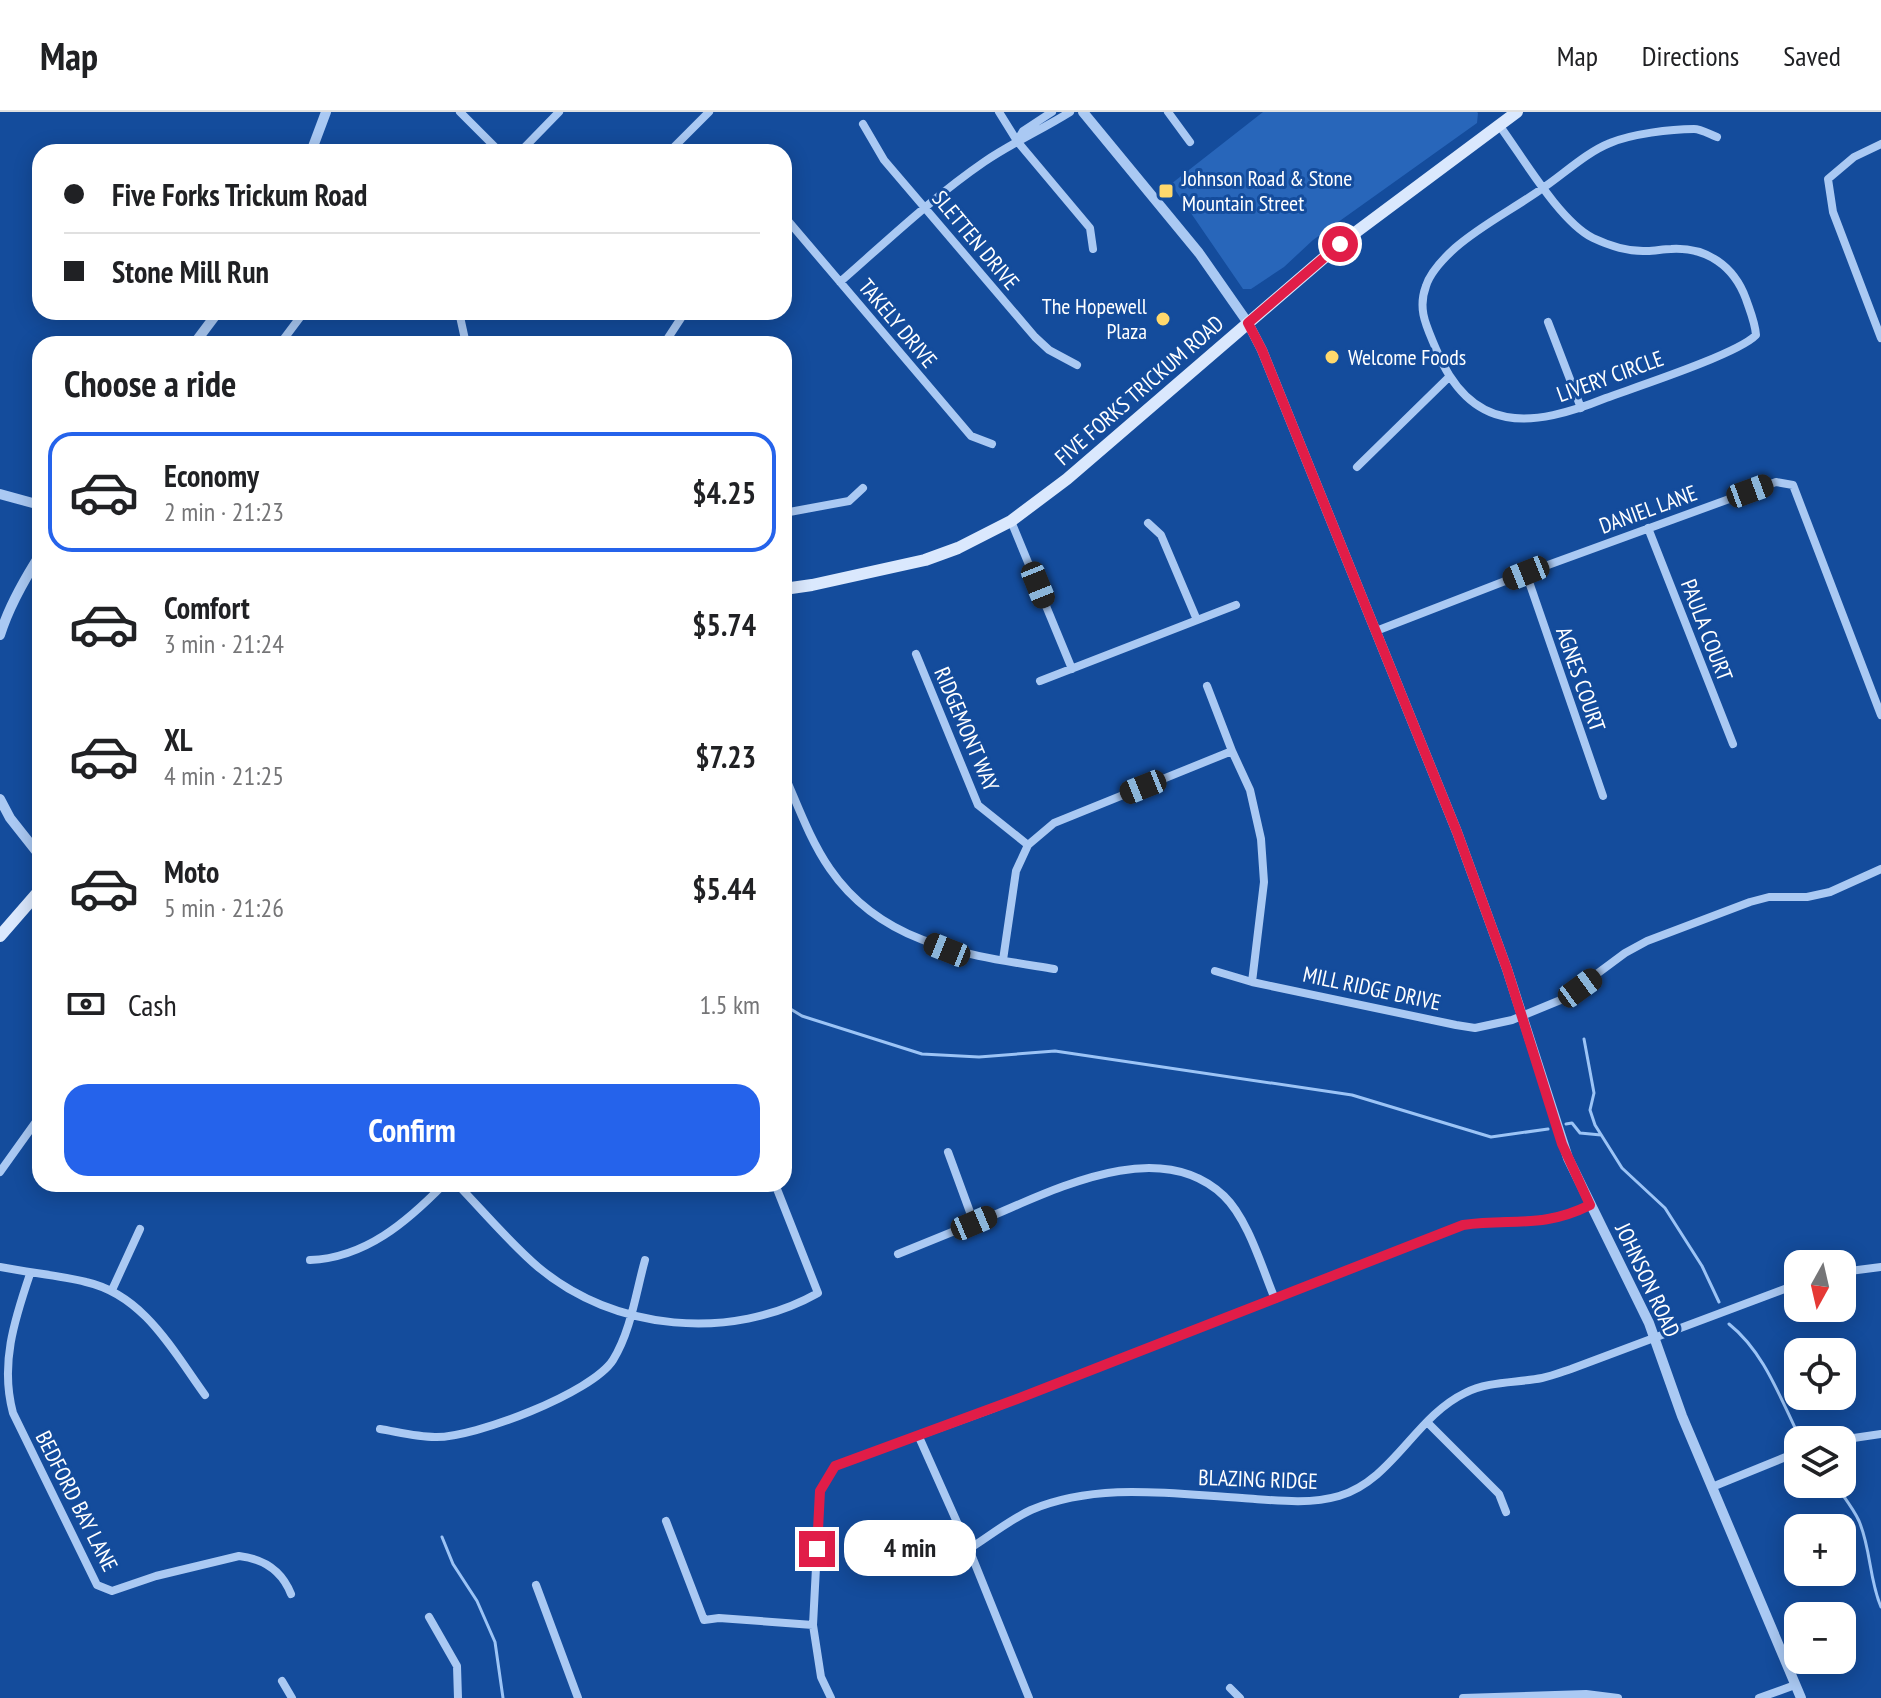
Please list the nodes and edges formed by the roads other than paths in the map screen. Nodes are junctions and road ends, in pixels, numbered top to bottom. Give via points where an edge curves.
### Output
1 (326, 112) edge
2 (460, 112) edge
3 (559, 112) edge
4 (709, 112) edge
5 (999, 112) edge
6 (1052, 112) edge
7 (1070, 112) edge
8 (1083, 112) edge
9 (1182, 112) edge
10 (1517, 112) edge
11 (1170, 115) edge
12 (863, 124) dead end
13 (1499, 125) junction
14 (1717, 137) dead end
15 (1017, 141) junction
16 (1190, 142) dead end
17 (314, 144) edge
18 (492, 144) edge
19 (528, 144) edge
20 (677, 144) edge
21 (1881, 144) edge
22 (1544, 187) junction
23 (925, 208) junction
24 (792, 225) edge
25 (1093, 249) dead end
26 (840, 282) junction
27 (1548, 322) dead end
28 (1248, 323) junction
29 (1881, 338) edge
30 (1077, 365) dead end
31 (1449, 377) junction
32 (1581, 408) junction
33 (992, 444) dead end
34 (1357, 467) dead end
35 (863, 488) dead end
36 (2, 497) edge
37 (32, 503) edge
38 (792, 512) edge
39 (1011, 521) junction
40 (1148, 523) dead end
41 (1648, 528) junction
42 (32, 567) edge
43 (1526, 573) junction
44 (792, 588) edge
45 (1236, 605) dead end
46 (1197, 620) junction
47 (1376, 631) junction
48 (0, 635) edge
49 (916, 654) dead end
50 (1072, 669) junction
51 (1040, 681) dead end
52 (1207, 686) dead end
53 (1881, 715) edge
54 (1733, 744) dead end
55 (1232, 751) junction
56 (792, 792) edge
57 (1603, 796) dead end
58 (0, 799) edge
59 (1028, 845) junction
60 (32, 846) edge
61 (1881, 869) edge
62 (32, 899) edge
63 (0, 936) edge
64 (1003, 960) junction
65 (1054, 969) dead end
66 (1215, 971) dead end
67 (1252, 982) junction
68 (1521, 1015) junction
69 (32, 1127) edge
70 (948, 1152) dead end
71 (0, 1172) edge
72 (435, 1192) edge
73 (465, 1192) edge
74 (778, 1192) edge
75 (1590, 1205) junction
76 (974, 1223) junction
77 (140, 1229) dead end
78 (898, 1254) dead end
79 (310, 1260) dead end
80 (645, 1260) dead end
81 (0, 1267) edge
82 (1881, 1267) edge
83 (1856, 1270) edge
84 (30, 1274) junction
85 (1784, 1289) edge
86 (112, 1290) junction
87 (1275, 1299) junction
88 (630, 1315) junction
89 (1656, 1339) junction
90 (205, 1395) dead end
91 (1427, 1422) junction
92 (380, 1429) dead end
93 (1881, 1434) edge
94 (919, 1437) junction
95 (1856, 1438) edge
96 (1784, 1458) edge
97 (1712, 1487) junction
98 (1506, 1512) dead end
99 (666, 1521) dead end
100 (969, 1549) junction
101 (536, 1585) dead end
102 (291, 1594) dead end
103 (429, 1617) dead end
104 (813, 1625) junction
105 (282, 1681) dead end
106 (1795, 1685) junction
107 (1230, 1688) dead end
108 (292, 1698) edge
109 (458, 1698) edge
110 (578, 1698) edge
111 (831, 1698) edge
112 (1029, 1698) edge
113 (1240, 1698) edge
114 (1463, 1698) edge
115 (1618, 1698) edge
116 (1759, 1698) edge
117 (1801, 1698) edge

1 - 17 street
2 - 18 street
3 - 19 street
4 - 20 street
5 - 15 street
6 - 15 street
7 - 15 street
8 - 28 street, JOHNSON ROAD via 1181,230
9 - 11 street
10 - 13 main road, FIVE FORKS TRICKUM ROAD
11 - 16 street
12 - 23 street, SLETTEN DRIVE via 884,160
13 - 22 street, LIVERY CIRCLE
13 - 28 main road, FIVE FORKS TRICKUM ROAD via 1340,244
14 - 22 street, LIVERY CIRCLE via 1696,129 1621,140 1595,151
15 - 23 street
15 - 25 street via 1090,228
21 - 29 street via 1854,157 1828,179 1833,212
22 - 31 street, LIVERY CIRCLE via 1455,248 1426,284 1421,310
22 - 32 street, LIVERY CIRCLE via 1591,237 1620,249 1705,252 1725,265 1740,284 1755,325 1750,341
23 - 26 street
23 - 30 street, SLETTEN DRIVE via 1039,342
24 - 26 street, TAKELY DRIVE
26 - 33 street, TAKELY DRIVE via 971,436
27 - 32 street
28 - 39 main road, FIVE FORKS TRICKUM ROAD
28 - 47 street, JOHNSON ROAD
31 - 32 street, LIVERY CIRCLE via 1463,394 1507,418 1546,419
31 - 34 street
35 - 38 street via 849,501
36 - 37 street
39 - 44 main road, FIVE FORKS TRICKUM ROAD via 925,560
39 - 50 street
40 - 46 street via 1161,535
41 - 43 street, DANIEL LANE
41 - 53 street, DANIEL LANE via 1776,482 1793,485
41 - 54 street, PAULA COURT
42 - 48 street
43 - 47 street, DANIEL LANE
43 - 57 street, AGNES COURT
45 - 46 street
46 - 50 street
47 - 68 street, JOHNSON ROAD via 1457,832
49 - 59 street, RIDGEMONT WAY via 978,805
50 - 51 street
52 - 55 street
55 - 59 street via 1054,823
55 - 67 street via 1250,790 1261,839 1264,882
56 - 64 street via 830,869 861,904 896,929 947,950
58 - 60 street
59 - 64 street via 1016,871
61 - 68 street via 1830,892 1750,902 1647,941 1563,999
62 - 63 main road
64 - 65 street
66 - 67 street, MILL RIDGE DRIVE
67 - 68 street, MILL RIDGE DRIVE via 1475,1028
68 - 75 street, JOHNSON ROAD via 1562,1144
69 - 71 street
70 - 76 street
72 - 79 street via 369,1245 335,1258
73 - 88 street via 539,1268 581,1296
74 - 88 street via 818,1293 781,1309 720,1322
75 - 87 street via 1552,1220 1463,1225
75 - 89 street, JOHNSON ROAD
76 - 78 street
76 - 87 street via 1111,1172 1141,1168 1186,1173 1209,1184 1238,1213
77 - 86 street
80 - 88 street
81 - 84 street
82 - 83 street
84 - 86 street
84 - 102 street, BEDFORD BAY LANE via 5,1352 4,1389 97,1585 112,1591 239,1556 277,1571
85 - 89 street, BLAZING RIDGE
86 - 90 street via 147,1316
87 - 94 street
88 - 92 street via 614,1359 596,1379 571,1393 466,1433 437,1437
89 - 91 street, BLAZING RIDGE via 1543,1378 1466,1392
89 - 97 street, JOHNSON ROAD
91 - 98 street via 1492,1486
91 - 100 street, BLAZING RIDGE via 1379,1471 1343,1495 1310,1501 1138,1492 1077,1495 1029,1511
93 - 95 street
94 - 100 street
94 - 104 street via 835,1466 820,1491
96 - 97 street
97 - 106 street, JOHNSON ROAD
99 - 104 street via 704,1620
100 - 112 street
101 - 110 street
103 - 109 street via 457,1666
104 - 111 street via 821,1677
105 - 108 street
106 - 116 street
106 - 117 street, JOHNSON ROAD
107 - 113 street
114 - 115 street

